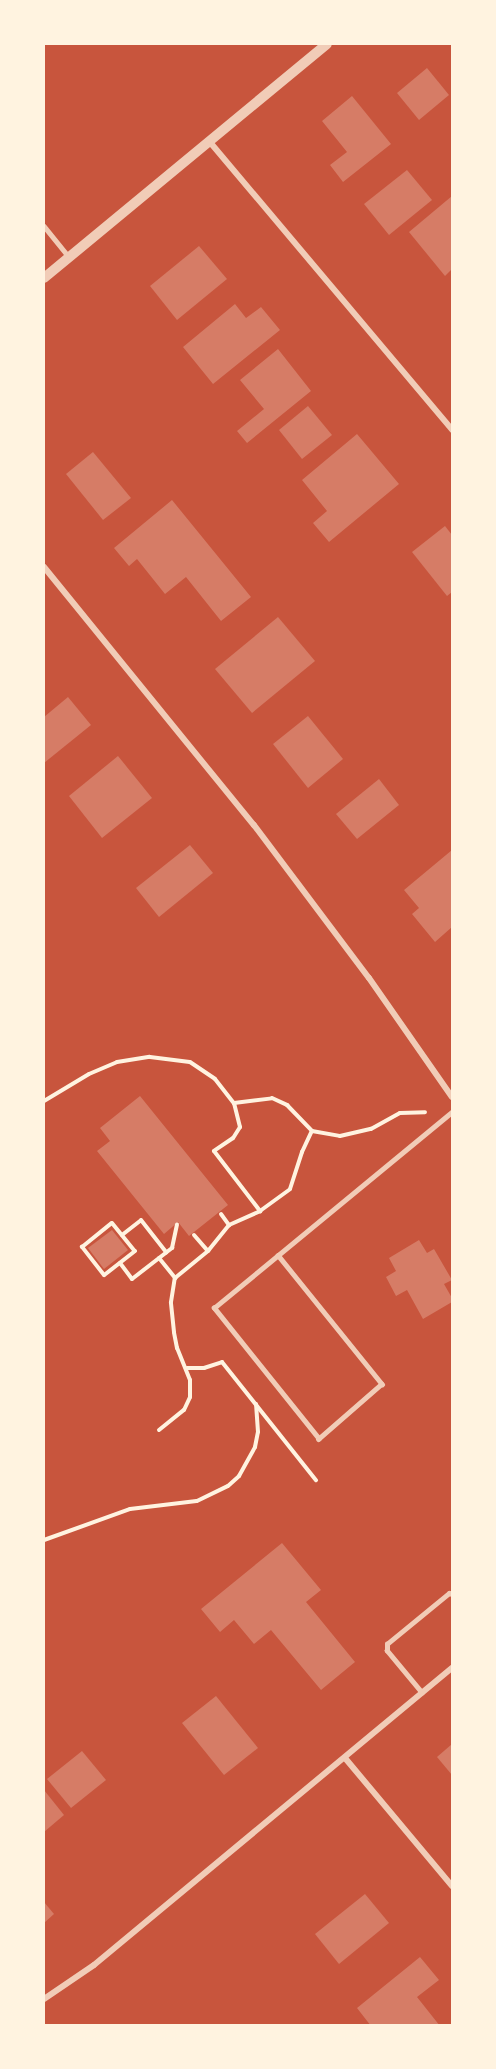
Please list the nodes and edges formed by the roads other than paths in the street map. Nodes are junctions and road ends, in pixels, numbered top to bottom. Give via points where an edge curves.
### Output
1 (327, 44) edge
2 (209, 141) junction
3 (44, 226) edge
4 (69, 257) junction
5 (44, 278) edge
6 (453, 430) edge
7 (44, 567) edge
8 (453, 1096) edge
9 (453, 1112) edge
10 (278, 1255) junction
11 (453, 1594) edge
12 (453, 1668) edge
13 (422, 1694) junction
14 (345, 1758) junction
15 (453, 1886) edge
16 (44, 1999) edge

1 - 2 street
2 - 4 street
2 - 6 street
3 - 4 lane
4 - 5 street
7 - 8 street via 254,825
9 - 10 lane
10 - 10 lane via 382,1384 319,1439 214,1308
11 - 13 lane via 449,1593 387,1644 387,1651
12 - 13 street
13 - 14 street
14 - 15 street
14 - 16 street via 94,1965

